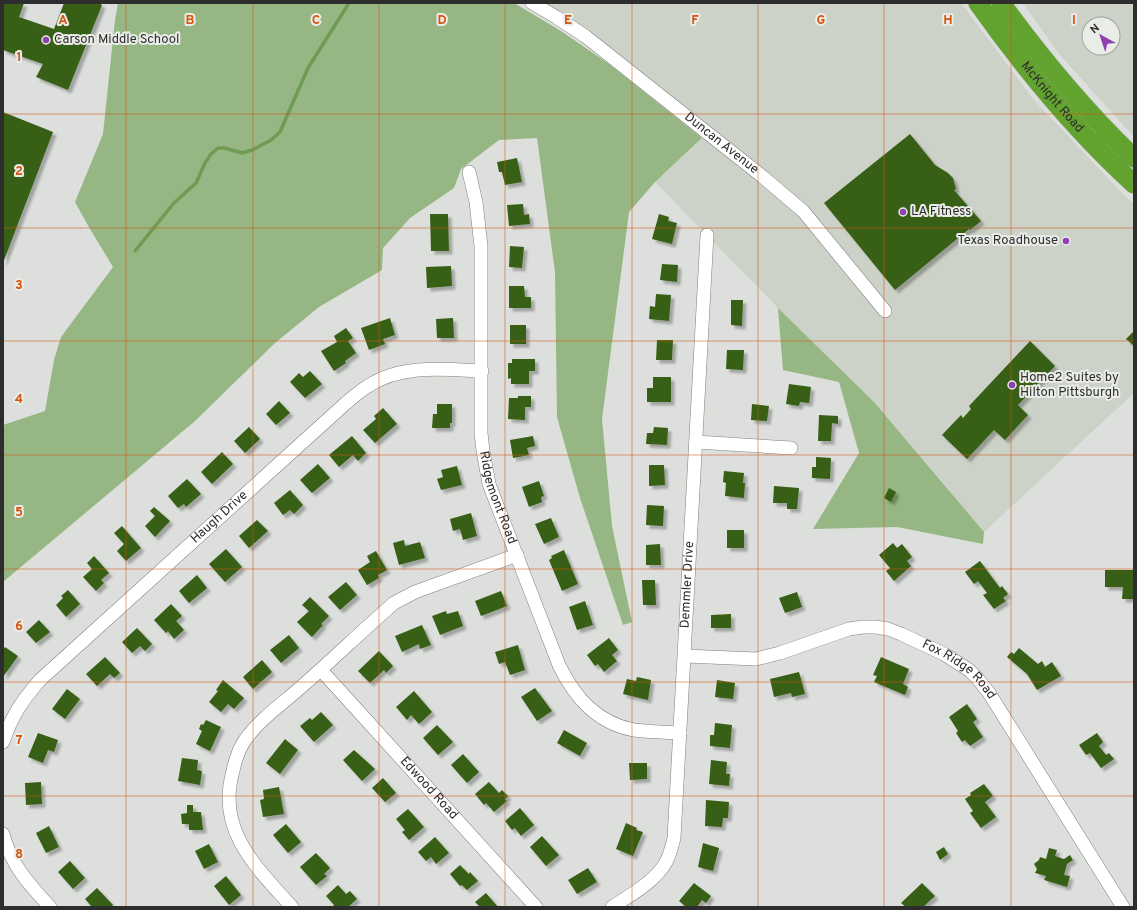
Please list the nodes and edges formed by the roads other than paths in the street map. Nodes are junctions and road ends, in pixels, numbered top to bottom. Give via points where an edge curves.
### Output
1 (532, 3) edge
2 (978, 3) edge
3 (1001, 3) edge
4 (1134, 158) edge
5 (469, 172) dead end
6 (1134, 184) edge
7 (707, 235) dead end
8 (885, 311) dead end
9 (482, 371) junction
10 (696, 442) junction
11 (791, 448) dead end
12 (517, 555) junction
13 (685, 656) junction
14 (321, 670) junction
15 (680, 732) junction
16 (3, 742) edge
17 (3, 834) edge
18 (50, 907) edge
19 (292, 907) edge
20 (536, 907) edge
21 (612, 907) edge
22 (1123, 907) edge

1 - 8 street, Duncan Avenue via 590,41 803,211
2 - 6 highway, McKnight Road via 1019,59 1067,116
3 - 4 highway, McKnight Road via 1034,48
5 - 9 street, Ridgemont Road via 476,202 481,246
7 - 10 street, Demmler Drive
9 - 12 street, Ridgemont Road via 481,433 489,484
9 - 16 street, Haugh Drive via 432,369 403,372 368,385 40,680 12,717
10 - 11 street
10 - 13 street, Demmler Drive
12 - 14 street via 415,592 394,603
12 - 15 street, Ridgemont Road via 559,665 567,682 583,702 598,714 622,727
13 - 15 street, Demmler Drive
13 - 22 street, Fox Ridge Road via 756,659 863,627 888,629 944,654 969,670 989,693
14 - 19 street via 244,741 229,784 231,816 241,844 255,866
14 - 20 street, Edwood Road
15 - 21 street, Demmler Drive via 676,826 666,863 635,892
17 - 18 street via 16,866

